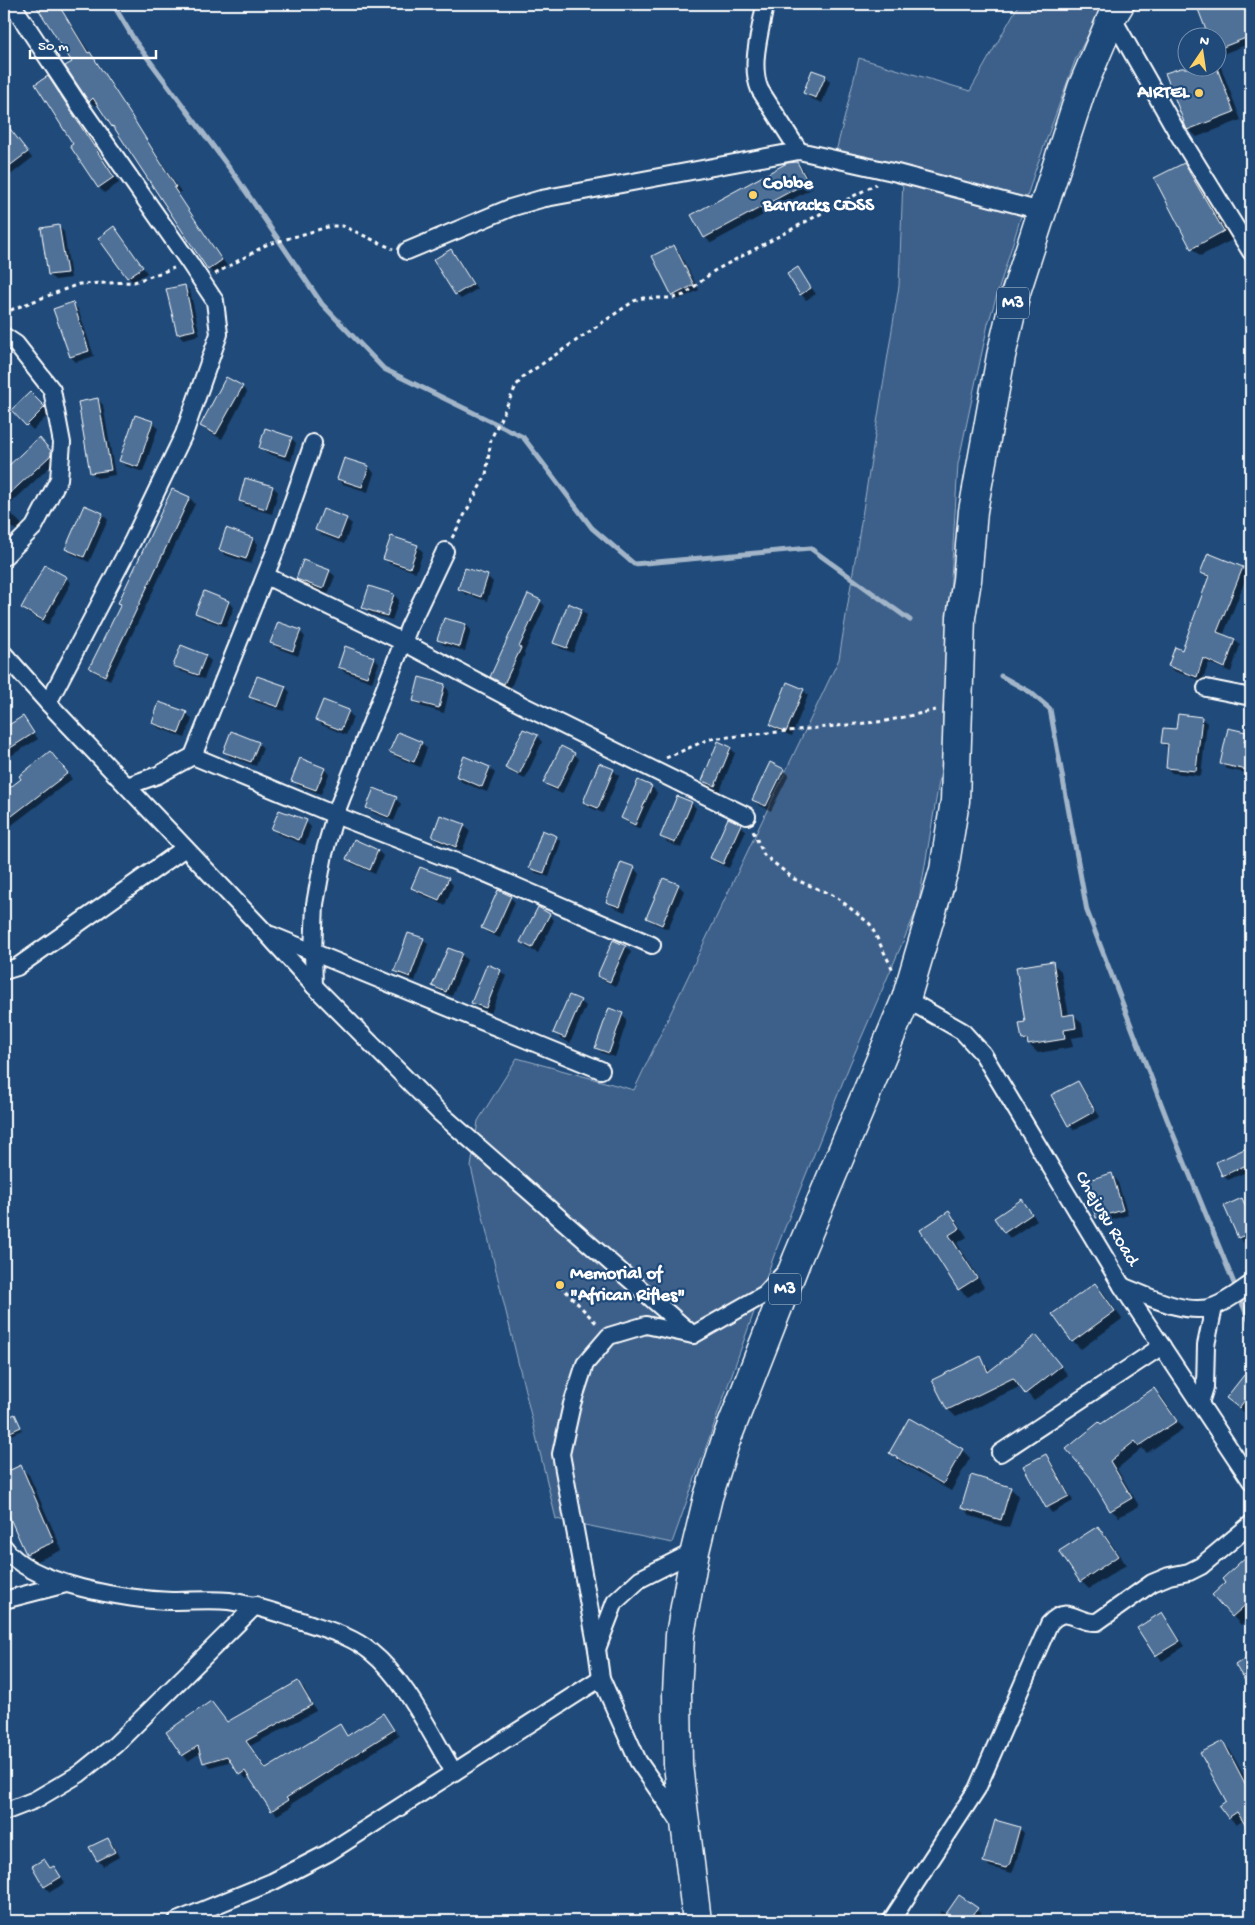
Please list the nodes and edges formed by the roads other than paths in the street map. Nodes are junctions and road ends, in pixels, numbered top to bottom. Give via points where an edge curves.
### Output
1 (12, 4) edge
2 (765, 4) edge
3 (1116, 10) edge
4 (799, 151) junction
5 (1041, 211) junction
6 (407, 251) dead end
7 (1251, 252) edge
8 (4, 336) edge
9 (313, 443) dead end
10 (445, 551) road end
11 (4, 557) edge
12 (266, 576) junction
13 (403, 642) junction
14 (4, 654) edge
15 (1206, 688) dead end
16 (1251, 697) edge
17 (48, 703) junction
18 (192, 756) junction
19 (127, 786) junction
20 (335, 815) junction
21 (747, 816) road end
22 (185, 848) junction
23 (266, 933) junction
24 (652, 945) dead end
25 (313, 952) junction
26 (4, 971) edge
27 (314, 986) junction
28 (906, 999) junction
29 (601, 1070) dead end
30 (797, 1259) junction
31 (1251, 1284) edge
32 (1122, 1286) junction
33 (1214, 1307) junction
34 (693, 1334) junction
35 (1162, 1346) junction
36 (1200, 1403) junction
37 (1000, 1453) dead end
38 (1251, 1481) edge
39 (1251, 1524) edge
40 (5, 1550) edge
41 (695, 1551) junction
42 (66, 1584) junction
43 (4, 1600) edge
44 (256, 1605) junction
45 (597, 1649) junction
46 (601, 1678) junction
47 (454, 1772) junction
48 (4, 1812) edge
49 (685, 1829) junction
50 (177, 1921) edge
51 (697, 1921) edge
52 (891, 1921) edge

1 - 17 street via 215,301 220,334 184,434
2 - 4 street via 755,67 756,81
3 - 5 highway, M3 via 1082,88
3 - 7 street via 1181,140
4 - 5 street
4 - 6 street via 541,199 510,208
5 - 28 highway, M3 via 1016,292 1001,356 972,511 968,580 961,617 951,834 944,870
8 - 11 street via 16,344 52,390 62,444 59,479 34,527
9 - 12 street
10 - 13 street
12 - 13 street
12 - 18 street
13 - 20 street
13 - 21 street
14 - 17 street
15 - 16 street
17 - 19 street
18 - 19 street via 158,775
18 - 20 street
19 - 22 street
20 - 24 street
20 - 25 street via 315,904
22 - 23 street
22 - 26 street via 17,966
23 - 25 street
23 - 27 street
25 - 27 street
25 - 29 street
27 - 34 street via 440,1113
28 - 30 highway, M3
28 - 32 street, Chejusu Road via 962,1031 983,1054
30 - 34 street via 765,1294
30 - 41 highway, M3 via 725,1443
31 - 33 street
32 - 33 street via 1182,1308
32 - 35 street, Chejusu Road
33 - 36 street via 1206,1345 1205,1387
34 - 45 street via 646,1325 609,1336 585,1364 572,1404 561,1454
35 - 36 street, Chejusu Road
35 - 37 street
36 - 38 street, Chejusu Road
39 - 52 street via 1201,1566 1152,1583 1098,1622 1070,1614 1055,1617 1049,1624 977,1789
40 - 42 street via 33,1570
41 - 45 street via 640,1579 615,1602
41 - 49 highway, M3 via 680,1635 676,1693 678,1766
42 - 43 street
42 - 44 street via 152,1599
44 - 47 street via 345,1636 370,1651 390,1669 403,1687
44 - 48 street via 114,1745 86,1768 35,1800
45 - 46 street
46 - 47 street
46 - 49 street via 638,1761
47 - 50 street via 328,1853 272,1882
49 - 51 highway, M3

